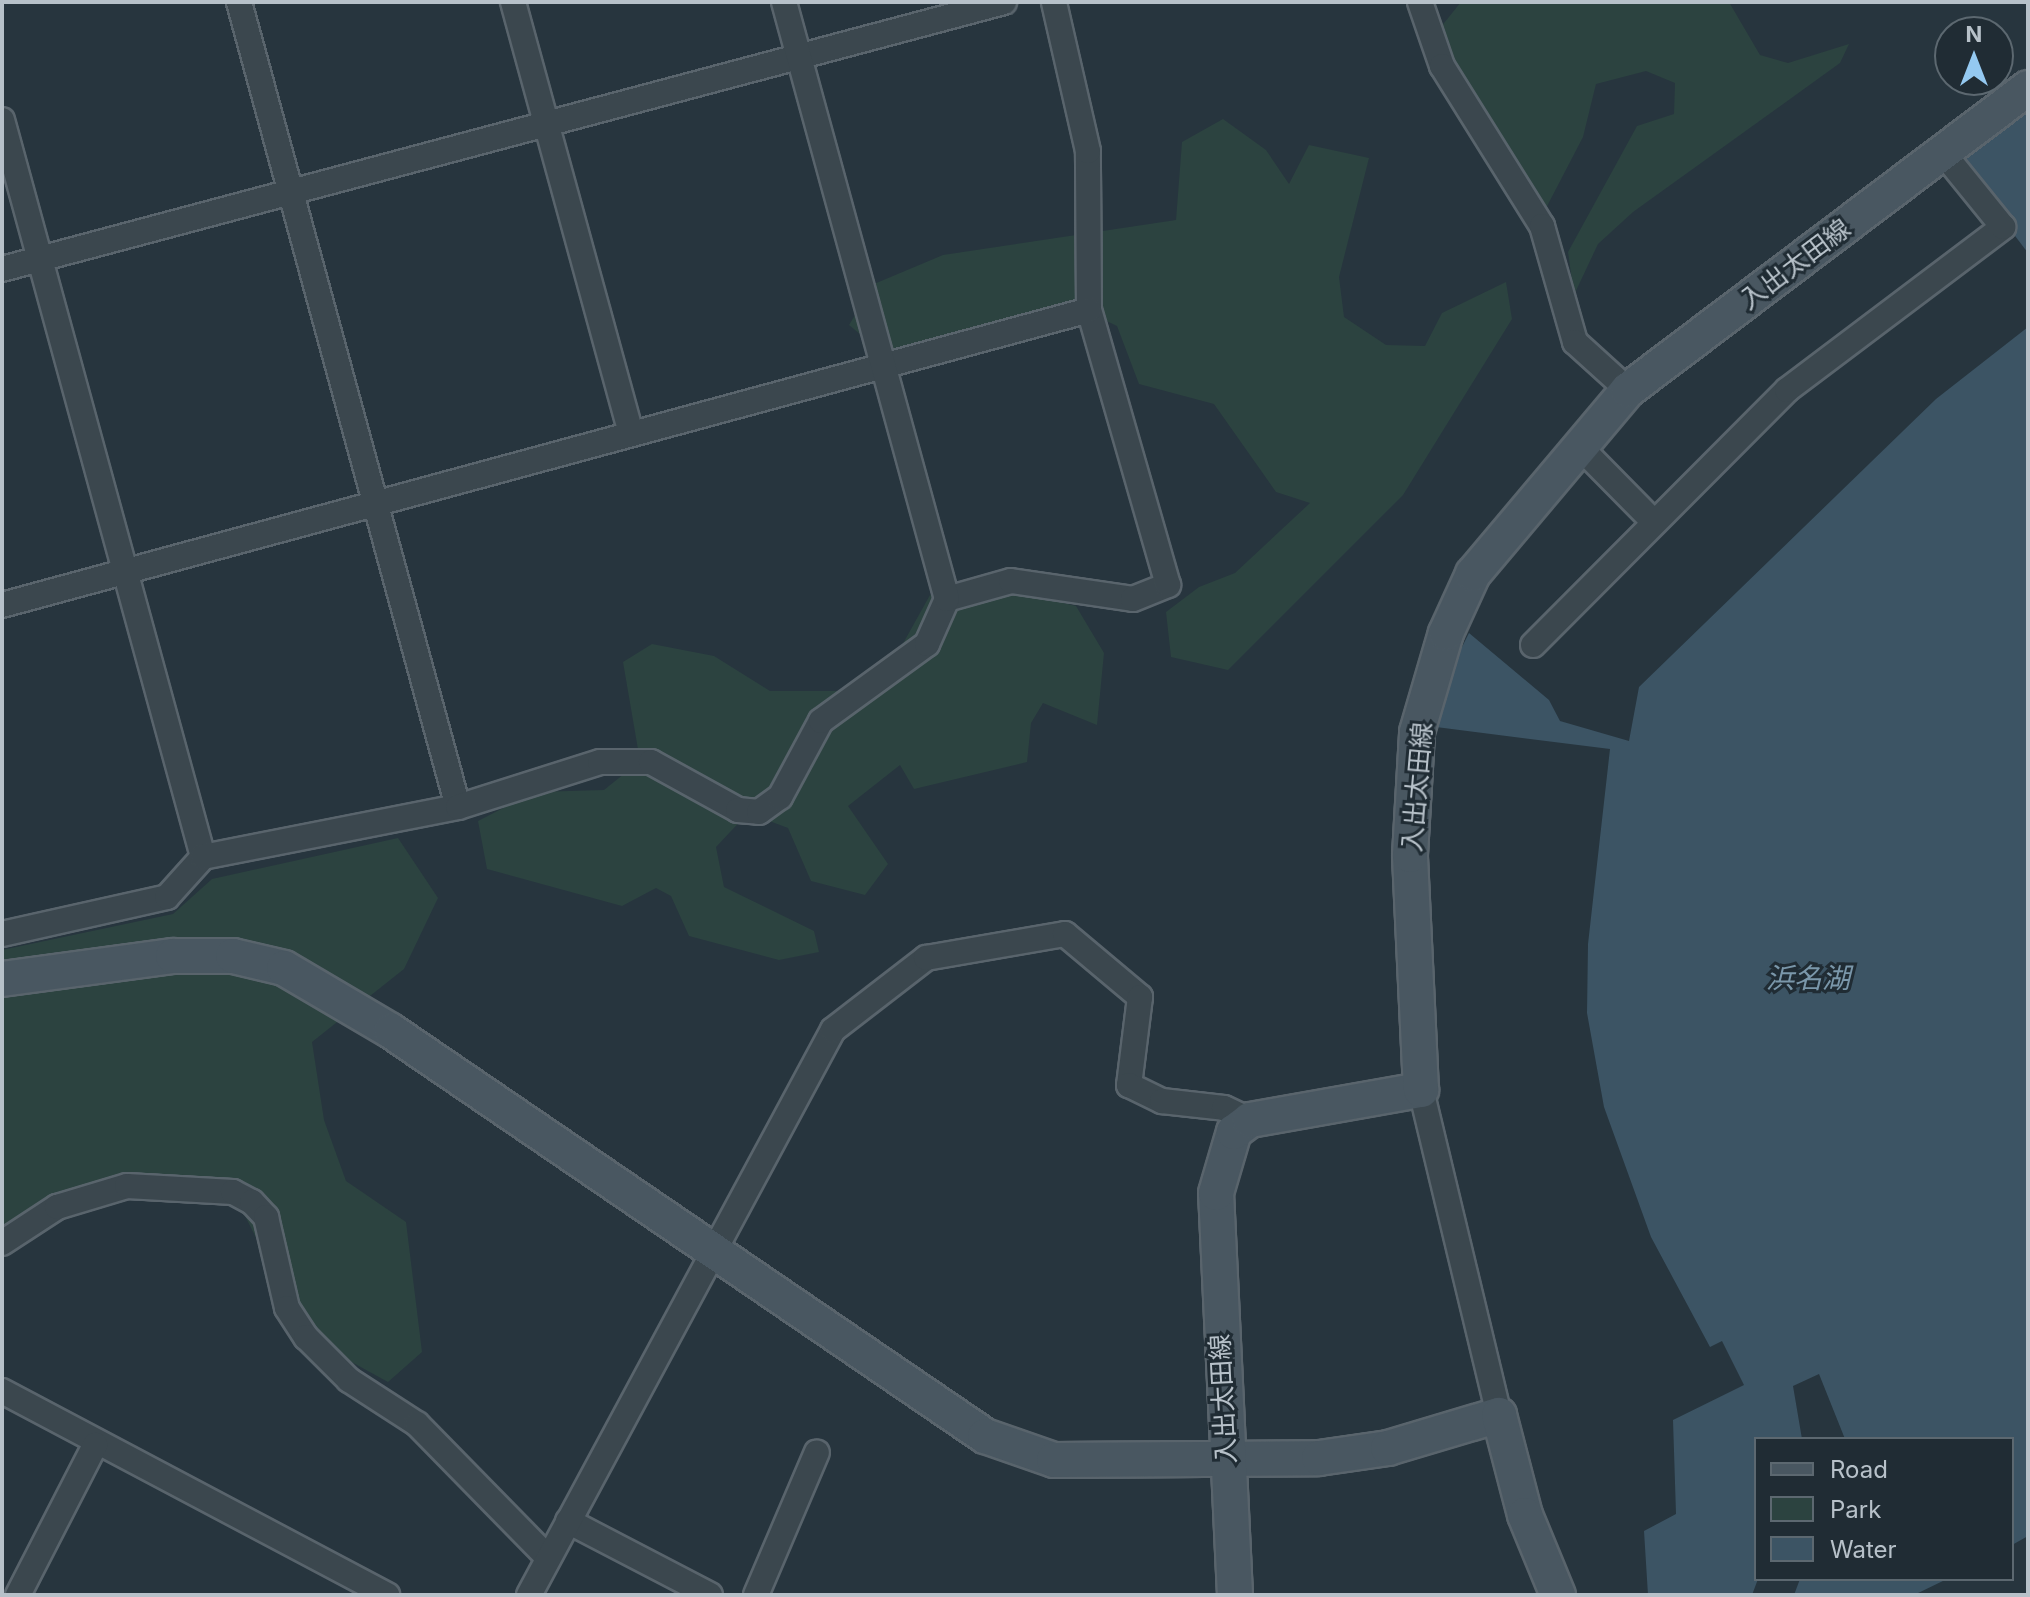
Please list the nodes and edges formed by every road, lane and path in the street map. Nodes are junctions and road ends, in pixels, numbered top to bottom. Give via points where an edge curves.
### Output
1 (239, 2) edge
2 (513, 2) edge
3 (784, 2) edge
4 (1004, 2) edge
5 (1054, 2) edge
6 (1420, 2) edge
7 (800, 59) junction
8 (2028, 88) edge
9 (2, 120) edge
10 (547, 124) junction
11 (1943, 153) junction
12 (294, 194) junction
13 (42, 258) junction
14 (2, 269) edge
15 (1089, 310) junction
16 (884, 365) junction
17 (1628, 390) junction
18 (631, 433) junction
19 (1577, 444) junction
20 (380, 503) junction
21 (1654, 522) junction
22 (123, 572) junction
23 (947, 599) junction
24 (2, 605) edge
25 (1533, 645) dead end
26 (458, 807) junction
27 (203, 857) junction
28 (2, 934) edge
29 (2, 979) edge
30 (1421, 1090) junction
31 (1250, 1120) junction
32 (2, 1243) edge
33 (712, 1252) junction
34 (2, 1391) edge
35 (1499, 1415) junction
36 (95, 1445) junction
37 (817, 1452) dead end
38 (1226, 1459) junction
39 (568, 1521) junction
40 (548, 1558) junction
41 (18, 1595) edge
42 (387, 1595) edge
43 (529, 1595) edge
44 (710, 1595) edge
45 (756, 1595) edge
46 (1235, 1595) edge
47 (1558, 1595) edge

1 - 12 street
2 - 10 street
3 - 7 street
4 - 7 street
5 - 15 street via 1088,151
6 - 17 street via 1442,66 1542,226 1575,342
7 - 10 street
7 - 16 street
8 - 11 main road, 入出太田線
9 - 13 street
10 - 12 street
10 - 18 street
11 - 17 main road, 入出太田線
11 - 21 street via 2003,227 1787,390
12 - 13 street
12 - 20 street
13 - 14 street
13 - 22 street
15 - 16 street
15 - 23 street via 1168,585 1133,599 1052,593 1011,581
16 - 18 street
16 - 23 street
17 - 19 main road, 入出太田線
18 - 20 street
19 - 21 street
19 - 30 main road, 入出太田線 via 1473,574 1446,633 1417,732 1410,855
20 - 22 street
20 - 26 street
21 - 25 street
22 - 24 street
22 - 27 street
23 - 26 street via 927,644 821,721 780,797 759,812 738,810 651,762 621,760
26 - 27 street
27 - 28 street via 167,897
29 - 33 main road via 173,956 233,956 284,968 391,1031
30 - 31 main road
30 - 35 street
31 - 33 street via 1224,1108 1162,1101 1129,1085 1140,997 1065,934 926,958 833,1030
31 - 38 main road, 入出太田線 via 1234,1132 1216,1193
32 - 40 street via 57,1207 127,1186 233,1192 252,1202 266,1217 287,1308 306,1337 349,1380 417,1424
33 - 38 main road via 985,1436 1054,1460
33 - 39 street
34 - 36 street
35 - 38 main road via 1388,1448 1319,1458
35 - 47 main road via 1525,1515
36 - 41 street
36 - 42 street
37 - 45 street
38 - 46 main road, 入出太田線
39 - 40 street
39 - 44 street
40 - 43 street

